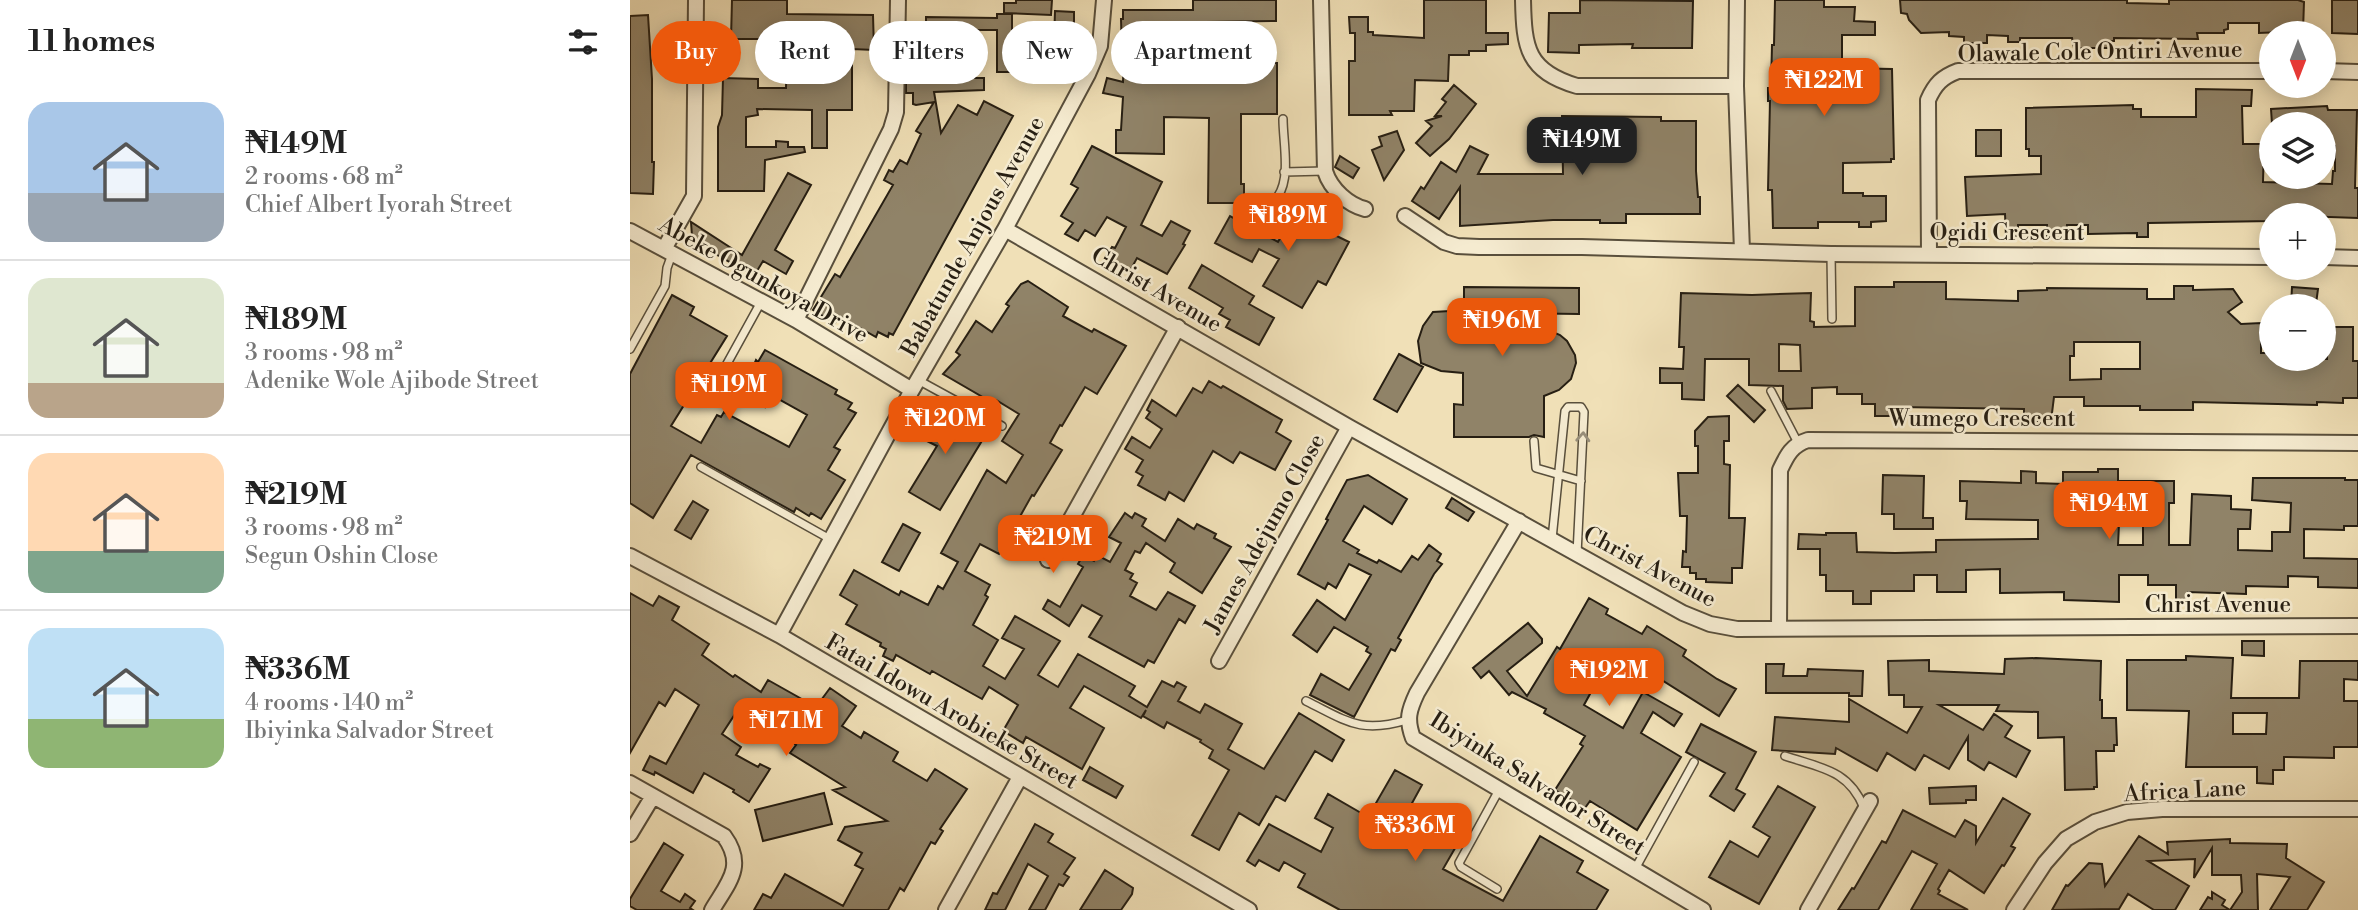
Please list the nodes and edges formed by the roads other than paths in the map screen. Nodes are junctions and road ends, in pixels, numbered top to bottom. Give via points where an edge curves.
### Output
1 (696, 0) edge
2 (898, 0) edge
3 (1104, 0) edge
4 (1321, 0) edge
5 (1523, 0) edge
6 (1737, 0) edge
7 (2259, 71) edge
8 (2336, 72) edge
9 (2358, 72) edge
10 (1735, 86) junction
11 (1283, 119) dead end
12 (1325, 171) junction
13 (1284, 172) junction
14 (1278, 196) dead end
15 (1365, 209) dead end
16 (1405, 216) dead end
17 (1005, 229) junction
18 (630, 231) edge
19 (668, 251) junction
20 (1742, 251) junction
21 (1831, 254) junction
22 (1929, 254) junction
23 (2259, 257) edge
24 (2336, 257) edge
25 (2358, 258) edge
26 (761, 302) junction
27 (1832, 319) dead end
28 (796, 320) junction
29 (1178, 327) junction
30 (630, 349) edge
31 (915, 385) junction
32 (1771, 391) dead end
33 (707, 400) dead end
34 (1002, 426) dead end
35 (1349, 427) junction
36 (1534, 440) dead end
37 (1798, 443) junction
38 (2358, 443) edge
39 (701, 467) dead end
40 (1559, 474) junction
41 (1581, 481) junction
42 (1519, 521) junction
43 (830, 539) junction
44 (1552, 540) junction
45 (1577, 554) junction
46 (630, 556) edge
47 (1048, 560) dead end
48 (2358, 626) edge
49 (1779, 628) junction
50 (779, 635) junction
51 (1219, 661) dead end
52 (1306, 701) dead end
53 (1407, 720) junction
54 (1785, 756) dead end
55 (1694, 762) dead end
56 (1020, 777) junction
57 (630, 783) edge
58 (1500, 789) junction
59 (653, 796) junction
60 (1868, 806) joint
61 (2358, 809) edge
62 (630, 834) edge
63 (1634, 869) junction
64 (1497, 889) dead end
65 (712, 910) edge
66 (946, 910) edge
67 (1249, 910) edge
68 (1703, 910) edge
69 (1808, 910) edge
70 (2014, 910) edge

1 - 19 street via 694,196
2 - 28 street via 896,112 891,129
3 - 17 street, Babatunde Anjous Avenue via 1100,46 1088,75
4 - 12 street
5 - 10 street via 1524,33 1531,57 1558,80 1577,86
6 - 10 street
7 - 22 street, Olawale Cole Ontiri Avenue via 1958,71 1944,76 1928,100
8 - 9 street
10 - 20 street
11 - 13 lane
12 - 13 lane
12 - 15 street via 1340,197
13 - 14 lane
16 - 20 street, Ogidi Crescent via 1457,246
17 - 29 street, Christ Avenue
17 - 31 street, Babatunde Anjous Avenue
18 - 19 street, Abeke Ogunkoya Drive
19 - 26 street, Abeke Ogunkoya Drive
19 - 30 lane via 665,286
20 - 21 street, Ogidi Crescent
21 - 22 street, Ogidi Crescent
21 - 27 lane
22 - 23 street, Ogidi Crescent
24 - 25 street
26 - 28 street, Abeke Ogunkoya Drive
26 - 33 lane
28 - 31 street, Abeke Ogunkoya Drive
29 - 35 street, Christ Avenue
29 - 47 street
31 - 34 lane
31 - 43 street, Babatunde Anjous Avenue
32 - 37 lane
35 - 42 street, Christ Avenue
35 - 51 street, James Adejumo Close
36 - 40 lane via 1536,468
37 - 38 street, Wumego Crescent
37 - 49 street via 1780,470
39 - 43 lane
40 - 41 lane
41 -> 40 lane via 1581,407 1565,409
40 - 44 lane
41 - 45 lane
42 - 44 street, Christ Avenue
42 - 53 street, Ibiyinka Salvador Street via 1417,693
43 - 50 street, Babatunde Anjous Avenue
44 - 45 street, Christ Avenue
45 - 49 street, Christ Avenue via 1710,624
46 - 50 street, Fatai Idowu Arobieke Street
48 - 49 street, Christ Avenue
50 - 56 street, Fatai Idowu Arobieke Street
52 - 53 lane via 1358,726 1388,726
53 - 58 street, Ibiyinka Salvador Street via 1413,737
54 - 60 lane via 1840,775
55 - 63 lane
56 - 66 street
56 - 67 street, Fatai Idowu Arobieke Street
57 - 59 street
58 - 63 street, Ibiyinka Salvador Street
58 - 64 lane via 1459,863
59 - 62 street
59 - 65 street via 724,836 732,847 733,874
60 - 69 street
61 - 70 street, Africa Lane via 2127,812 2095,822 2066,839
63 - 68 street, Ibiyinka Salvador Street

